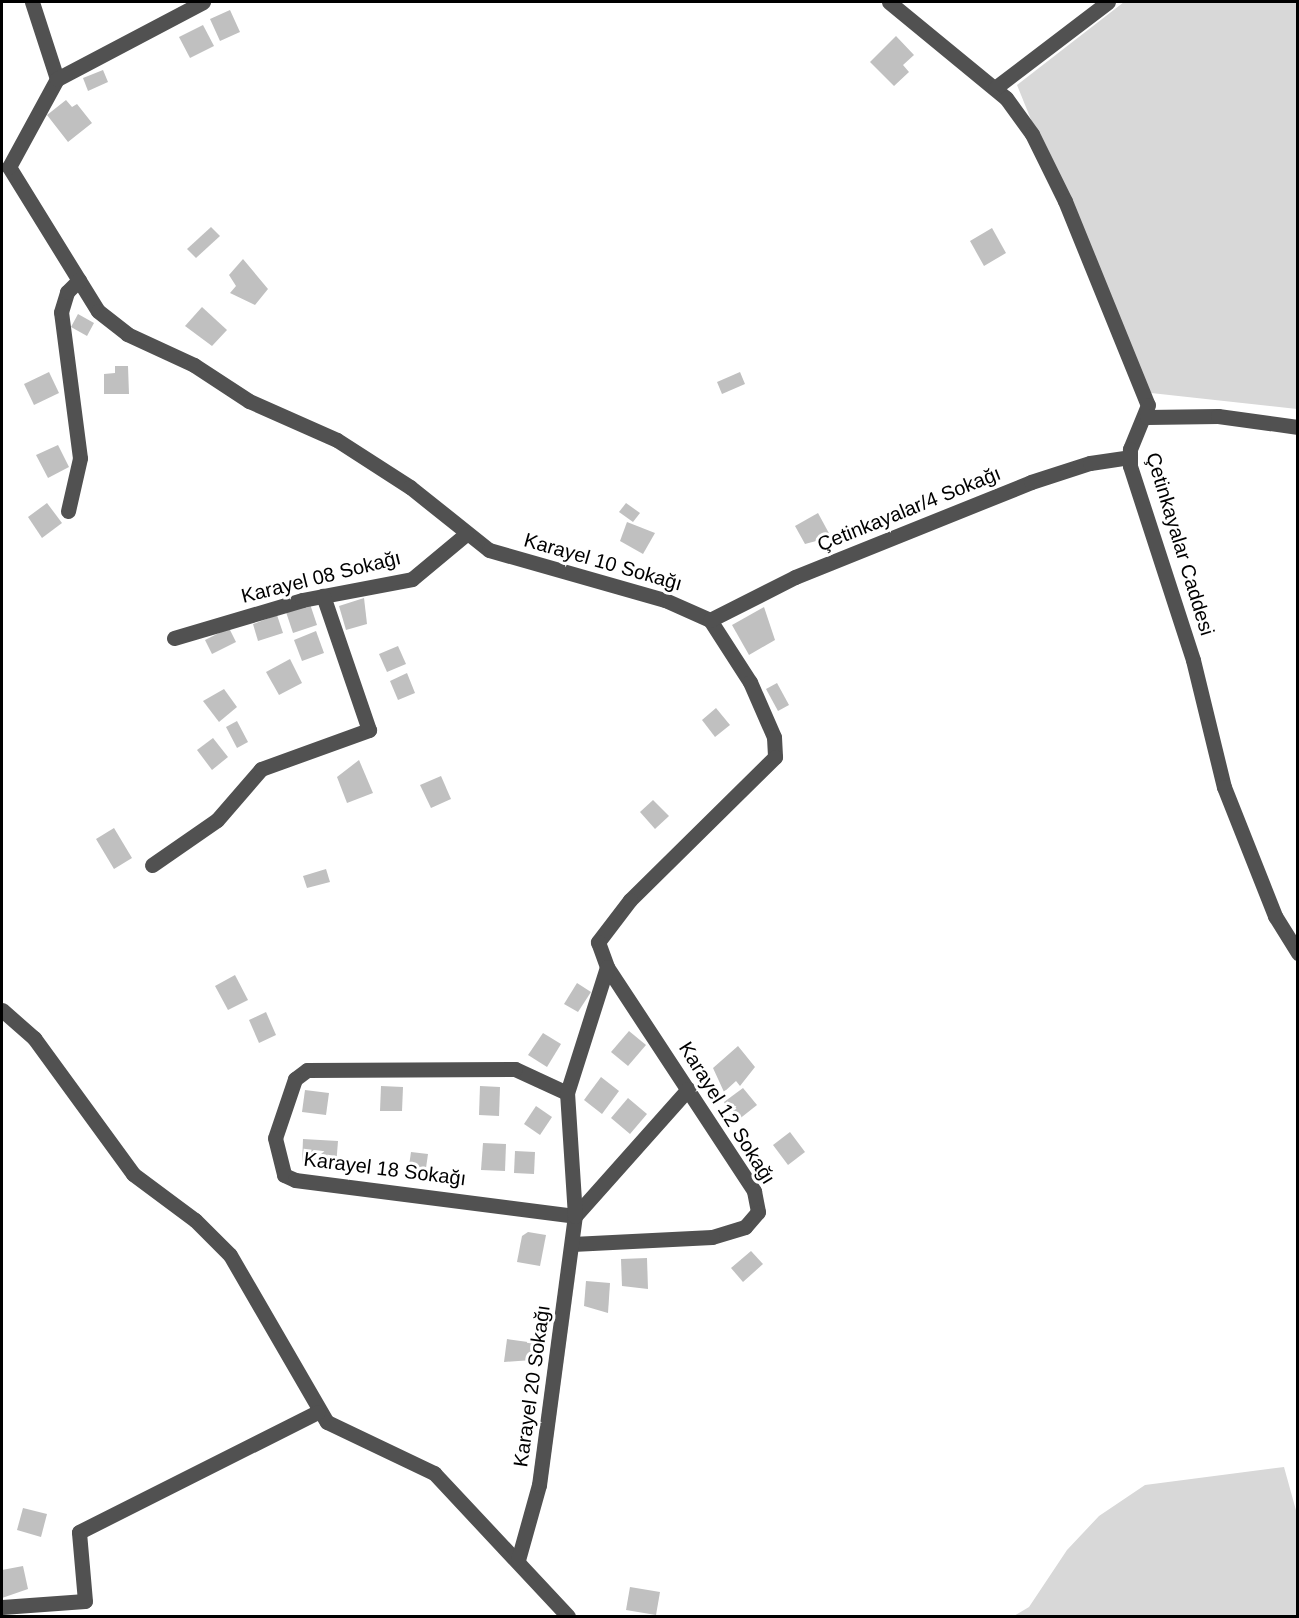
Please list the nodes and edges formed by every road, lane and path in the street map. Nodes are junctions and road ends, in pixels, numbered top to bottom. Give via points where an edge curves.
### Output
1 (32, 2) edge
2 (203, 2) edge
3 (889, 2) edge
4 (1108, 2) edge
5 (57, 80) junction
6 (995, 88) junction
7 (5, 167) edge
8 (79, 280) junction
9 (1147, 417) junction
10 (1298, 427) edge
11 (1130, 457) junction
12 (68, 511) dead end
13 (466, 534) junction
14 (323, 596) junction
15 (710, 620) junction
16 (174, 638) dead end
17 (152, 866) dead end
18 (1298, 953) edge
19 (607, 967) junction
20 (2, 1010) edge
21 (688, 1089) junction
22 (567, 1093) junction
23 (575, 1216) junction
24 (572, 1244) junction
25 (318, 1412) junction
26 (518, 1560) junction
27 (2, 1607) edge
28 (568, 1617) edge

1 - 5 street
2 - 5 street
3 - 6 street
4 - 6 street
5 - 7 street
6 - 9 street via 1017,111 1052,172 1148,405
7 - 8 street, Karayel 10 Sokağı
8 - 12 street via 67,292 61,312 80,458
8 - 13 street, Karayel 10 Sokağı via 98,311 127,334 194,365 249,401 337,440 410,487
9 - 10 street via 1218,416
9 - 11 street, Çetinkayalar Caddesi
11 - 15 street, Çetinkayalar/4 Sokağı via 1031,482 816,568
11 - 18 street, Çetinkayalar Caddesi via 1193,660 1224,787 1275,916
13 - 14 street, Karayel 08 Sokağı via 412,579
13 - 15 street, Karayel 10 Sokağı via 522,562 665,600
14 - 16 street, Karayel 08 Sokağı
14 - 17 street via 369,730 261,769 217,819
15 - 19 street via 750,682 774,737 775,757 610,921 598,942
19 - 21 street, Karayel 12 Sokağı
19 - 22 street
20 - 25 street via 34,1038 133,1174 195,1220 230,1255
21 - 23 street
21 - 24 street, Karayel 12 Sokağı via 754,1191 754,1219 712,1236
22 - 23 street
22 - 23 street, Karayel 18 Sokağı via 515,1069 307,1070 294,1079 275,1138 284,1175 295,1180
23 - 24 street, Karayel 20 Sokağı
24 - 26 street, Karayel 20 Sokağı via 539,1485
25 - 26 street via 338,1430 434,1473
25 - 27 street via 79,1532 85,1601
26 - 28 street

